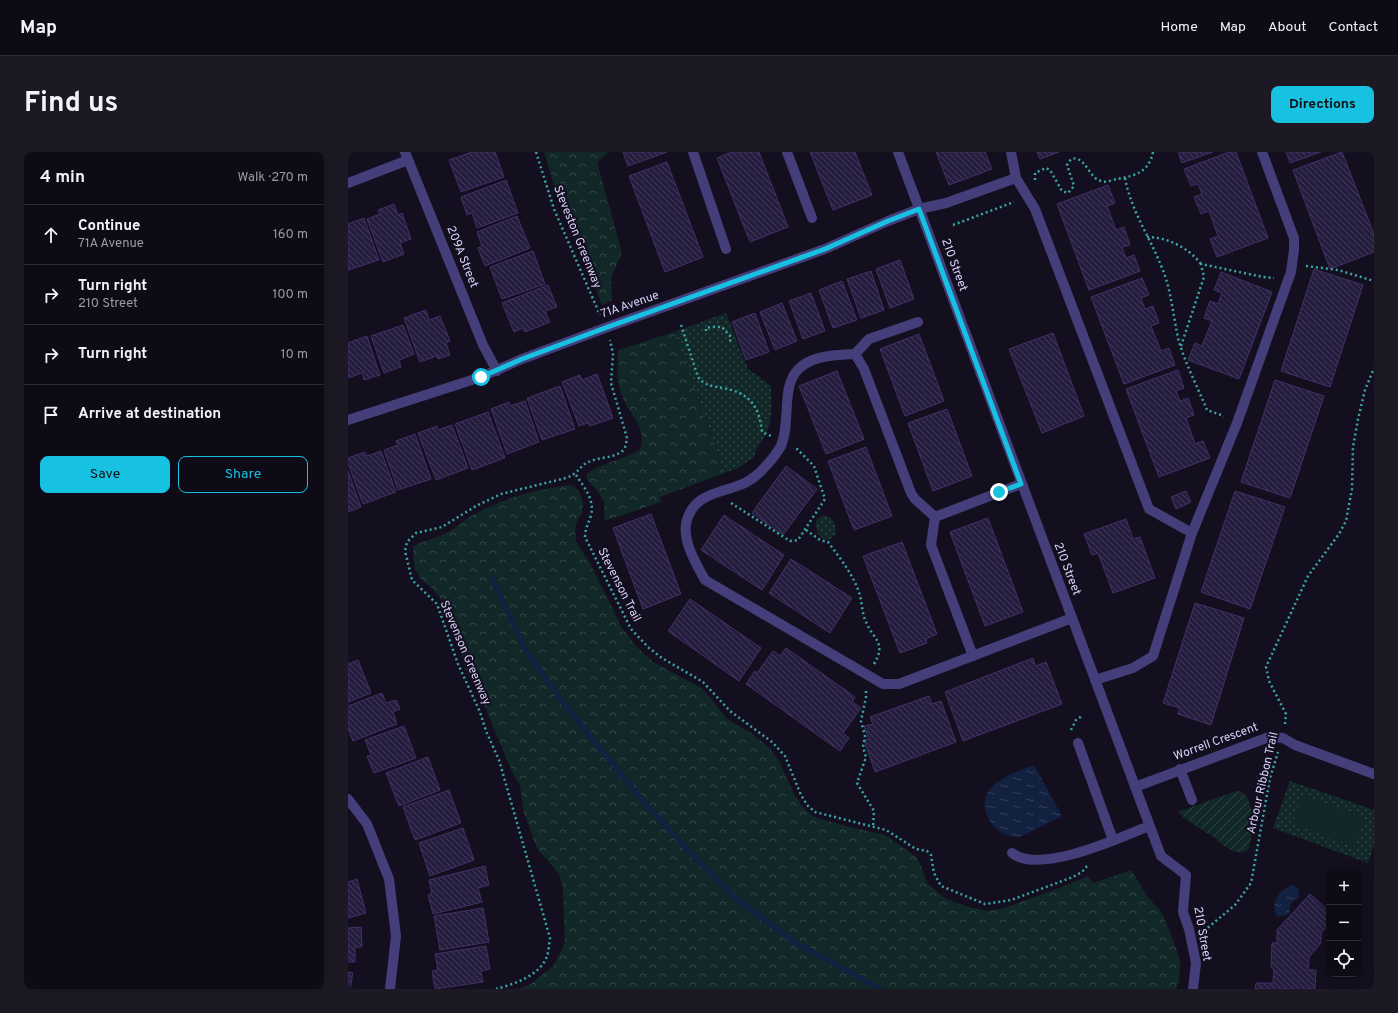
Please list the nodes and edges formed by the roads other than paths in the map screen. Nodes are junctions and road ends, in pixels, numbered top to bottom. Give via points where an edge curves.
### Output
1 (694, 152) edge
2 (787, 152) edge
3 (898, 152) edge
4 (1011, 152) edge
5 (1262, 152) edge
6 (407, 156) edge
7 (1016, 178) junction
8 (348, 183) edge
9 (919, 209) junction
10 (812, 218) dead end
11 (726, 249) dead end
12 (918, 322) dead end
13 (855, 354) junction
14 (497, 371) junction
15 (348, 420) edge
16 (1021, 484) junction
17 (935, 517) junction
18 (1192, 533) junction
19 (1072, 618) junction
20 (973, 656) junction
21 (1096, 680) junction
22 (1078, 743) dead end
23 (1180, 769) junction
24 (1374, 774) edge
25 (1135, 786) junction
26 (348, 799) edge
27 (1192, 800) dead end
28 (1150, 826) junction
29 (1113, 840) junction
30 (1012, 854) dead end
31 (390, 989) edge
32 (1193, 989) edge

1 - 11 street
2 - 10 street
3 - 9 street, 210 Street
4 - 7 street
5 - 18 street via 1290,225 1294,250 1291,272 1238,420
6 - 8 street
6 - 14 street, 209A Street via 483,345
7 - 9 street, 71A Avenue via 946,203
7 - 18 street via 1035,208 1149,509
9 - 14 street, 71A Avenue via 825,249 605,328
9 - 16 street, 210 Street
12 - 13 street via 869,340
13 - 17 street via 864,369 911,492
13 - 20 street via 814,360 794,373 788,390 786,427 782,440 764,468 746,482 712,493 695,503 686,521 686,537 696,564 705,580 883,684 899,684
14 - 15 street, 71A Avenue
16 - 17 street
16 - 19 street, 210 Street
17 - 20 street via 931,545
18 - 21 street via 1153,656 1133,668
19 - 20 street
19 - 21 street, 210 Street
21 - 25 street, 210 Street
22 - 29 street
23 - 24 street, Worrell Crescent via 1269,737 1283,738 1295,745
23 - 25 street, Worrell Crescent
23 - 27 street
25 - 28 street, 210 Street
26 - 31 street via 367,824 389,879 396,936
28 - 29 street
28 - 32 street, 210 Street via 1160,856 1186,875 1183,912 1196,963
29 - 30 street via 1070,855 1034,861 1023,860

